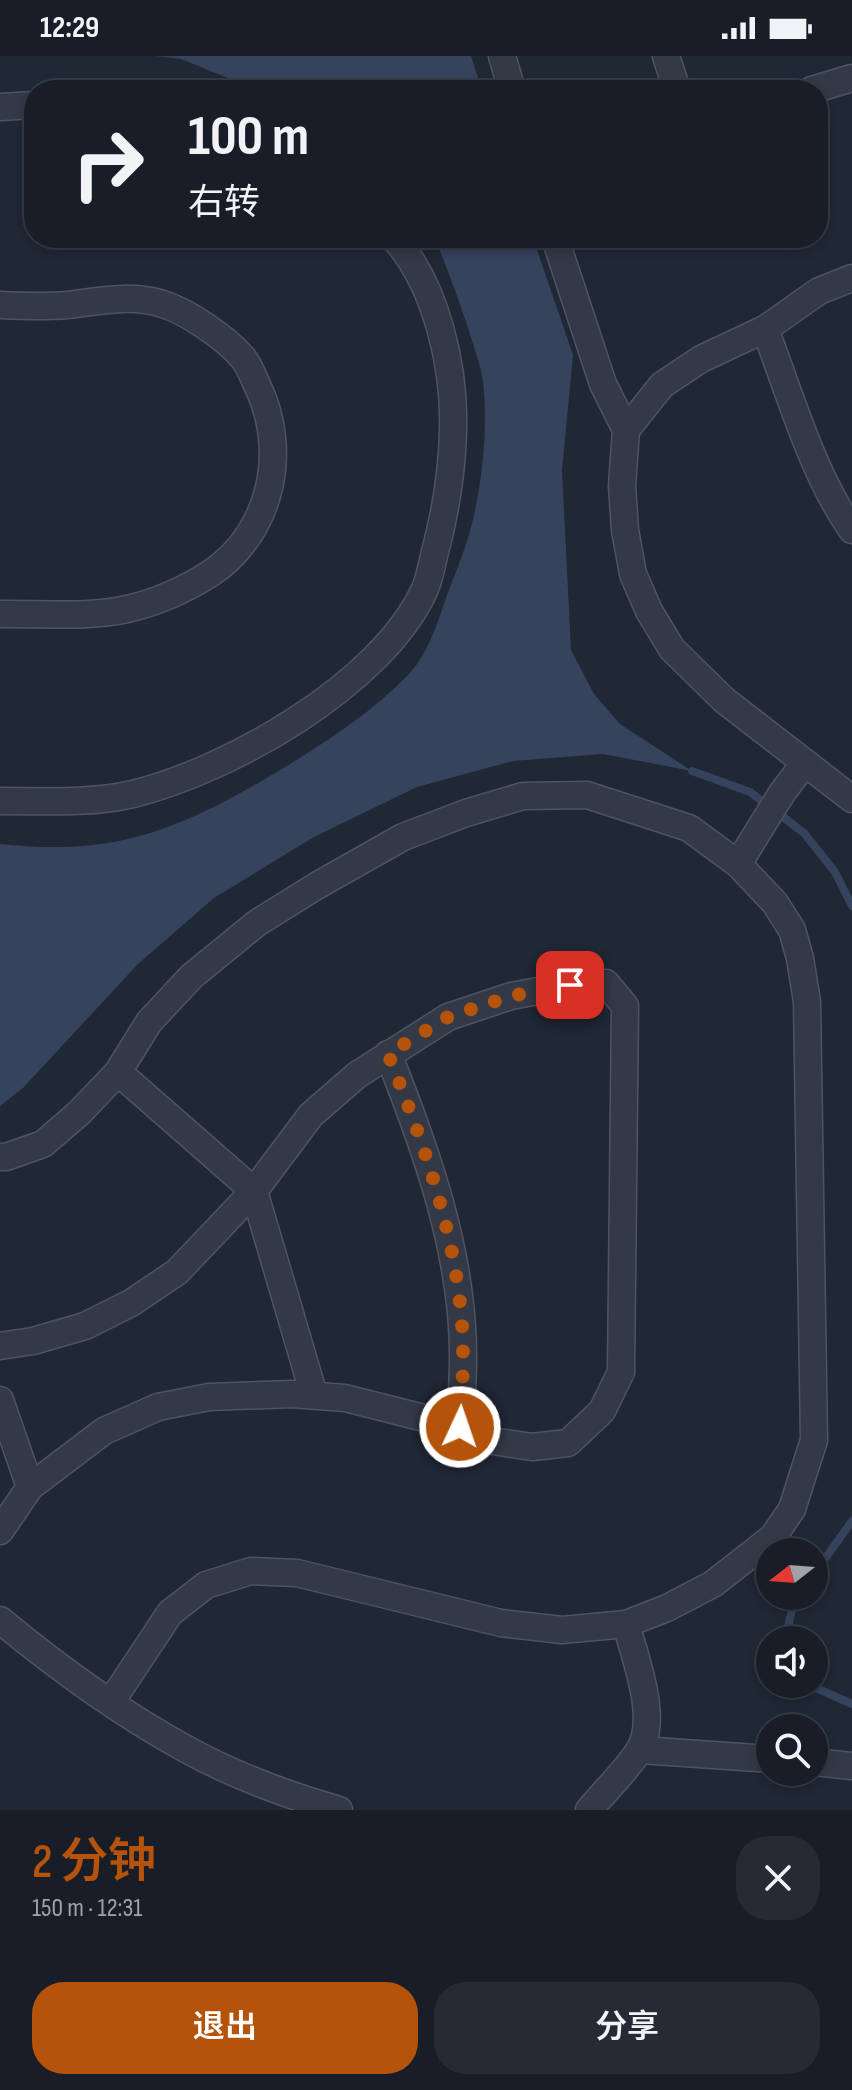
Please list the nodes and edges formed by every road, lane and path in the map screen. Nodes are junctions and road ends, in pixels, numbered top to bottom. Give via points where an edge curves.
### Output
1 (502, 56) edge
2 (666, 56) edge
3 (852, 78) edge
4 (509, 80) edge
5 (674, 80) edge
6 (828, 85) edge
7 (24, 106) edge
8 (0, 107) edge
9 (403, 248) edge
10 (558, 248) edge
11 (852, 278) edge
12 (0, 305) edge
13 (765, 329) junction
14 (626, 430) junction
15 (852, 530) edge
16 (0, 614) edge
17 (804, 764) junction
18 (852, 799) edge
19 (0, 801) edge
20 (744, 854) junction
21 (388, 1054) junction
22 (118, 1072) junction
23 (0, 1157) edge
24 (254, 1191) junction
25 (0, 1346) edge
26 (314, 1395) junction
27 (0, 1400) edge
28 (460, 1427) junction
29 (30, 1487) junction
30 (0, 1531) edge
31 (0, 1620) edge
32 (626, 1624) junction
33 (111, 1702) junction
34 (640, 1750) junction
35 (756, 1758) edge
36 (828, 1763) edge
37 (852, 1766) edge
38 (339, 1810) edge
39 (589, 1810) edge

1 - 4 street
2 - 5 street
3 - 6 street
7 - 8 street
9 - 19 street via 428,294 445,344 454,400 453,461 424,591 391,643 347,686 254,745 187,777 87,802
10 - 14 street via 603,384
11 - 13 street via 819,291
12 - 16 street via 120,298 163,304 211,329 245,359 265,401 273,441 272,483 261,517 212,572 127,609
13 - 14 street via 701,359 662,385
13 - 15 street via 815,459
14 - 17 street via 625,530 633,574 649,611 672,649 693,670
17 - 18 street
17 - 20 street
20 - 22 street via 689,828 587,795 523,796 466,813 403,837 257,923 192,976 149,1022
20 - 32 street via 792,930 807,1002 814,1440 792,1509 773,1537 713,1584
21 - 24 street via 311,1115
21 - 28 street via 433,1175 450,1248 463,1356
21 - 28 street via 448,1017 511,996 606,983 625,1006 621,1372 602,1411 568,1443 532,1447 486,1440
22 - 23 street via 43,1144
22 - 24 street
24 - 25 street via 177,1272 131,1303 85,1326
24 - 26 street
26 - 28 street
26 - 29 street via 209,1397 158,1407 104,1431
27 - 29 street
29 - 30 street
31 - 33 street
32 - 33 street via 562,1630 501,1623 297,1573 251,1571 206,1585 170,1613
32 - 34 street via 644,1691 647,1728
33 - 38 street via 187,1750 290,1795
34 - 35 street
34 - 39 street
36 - 37 street

